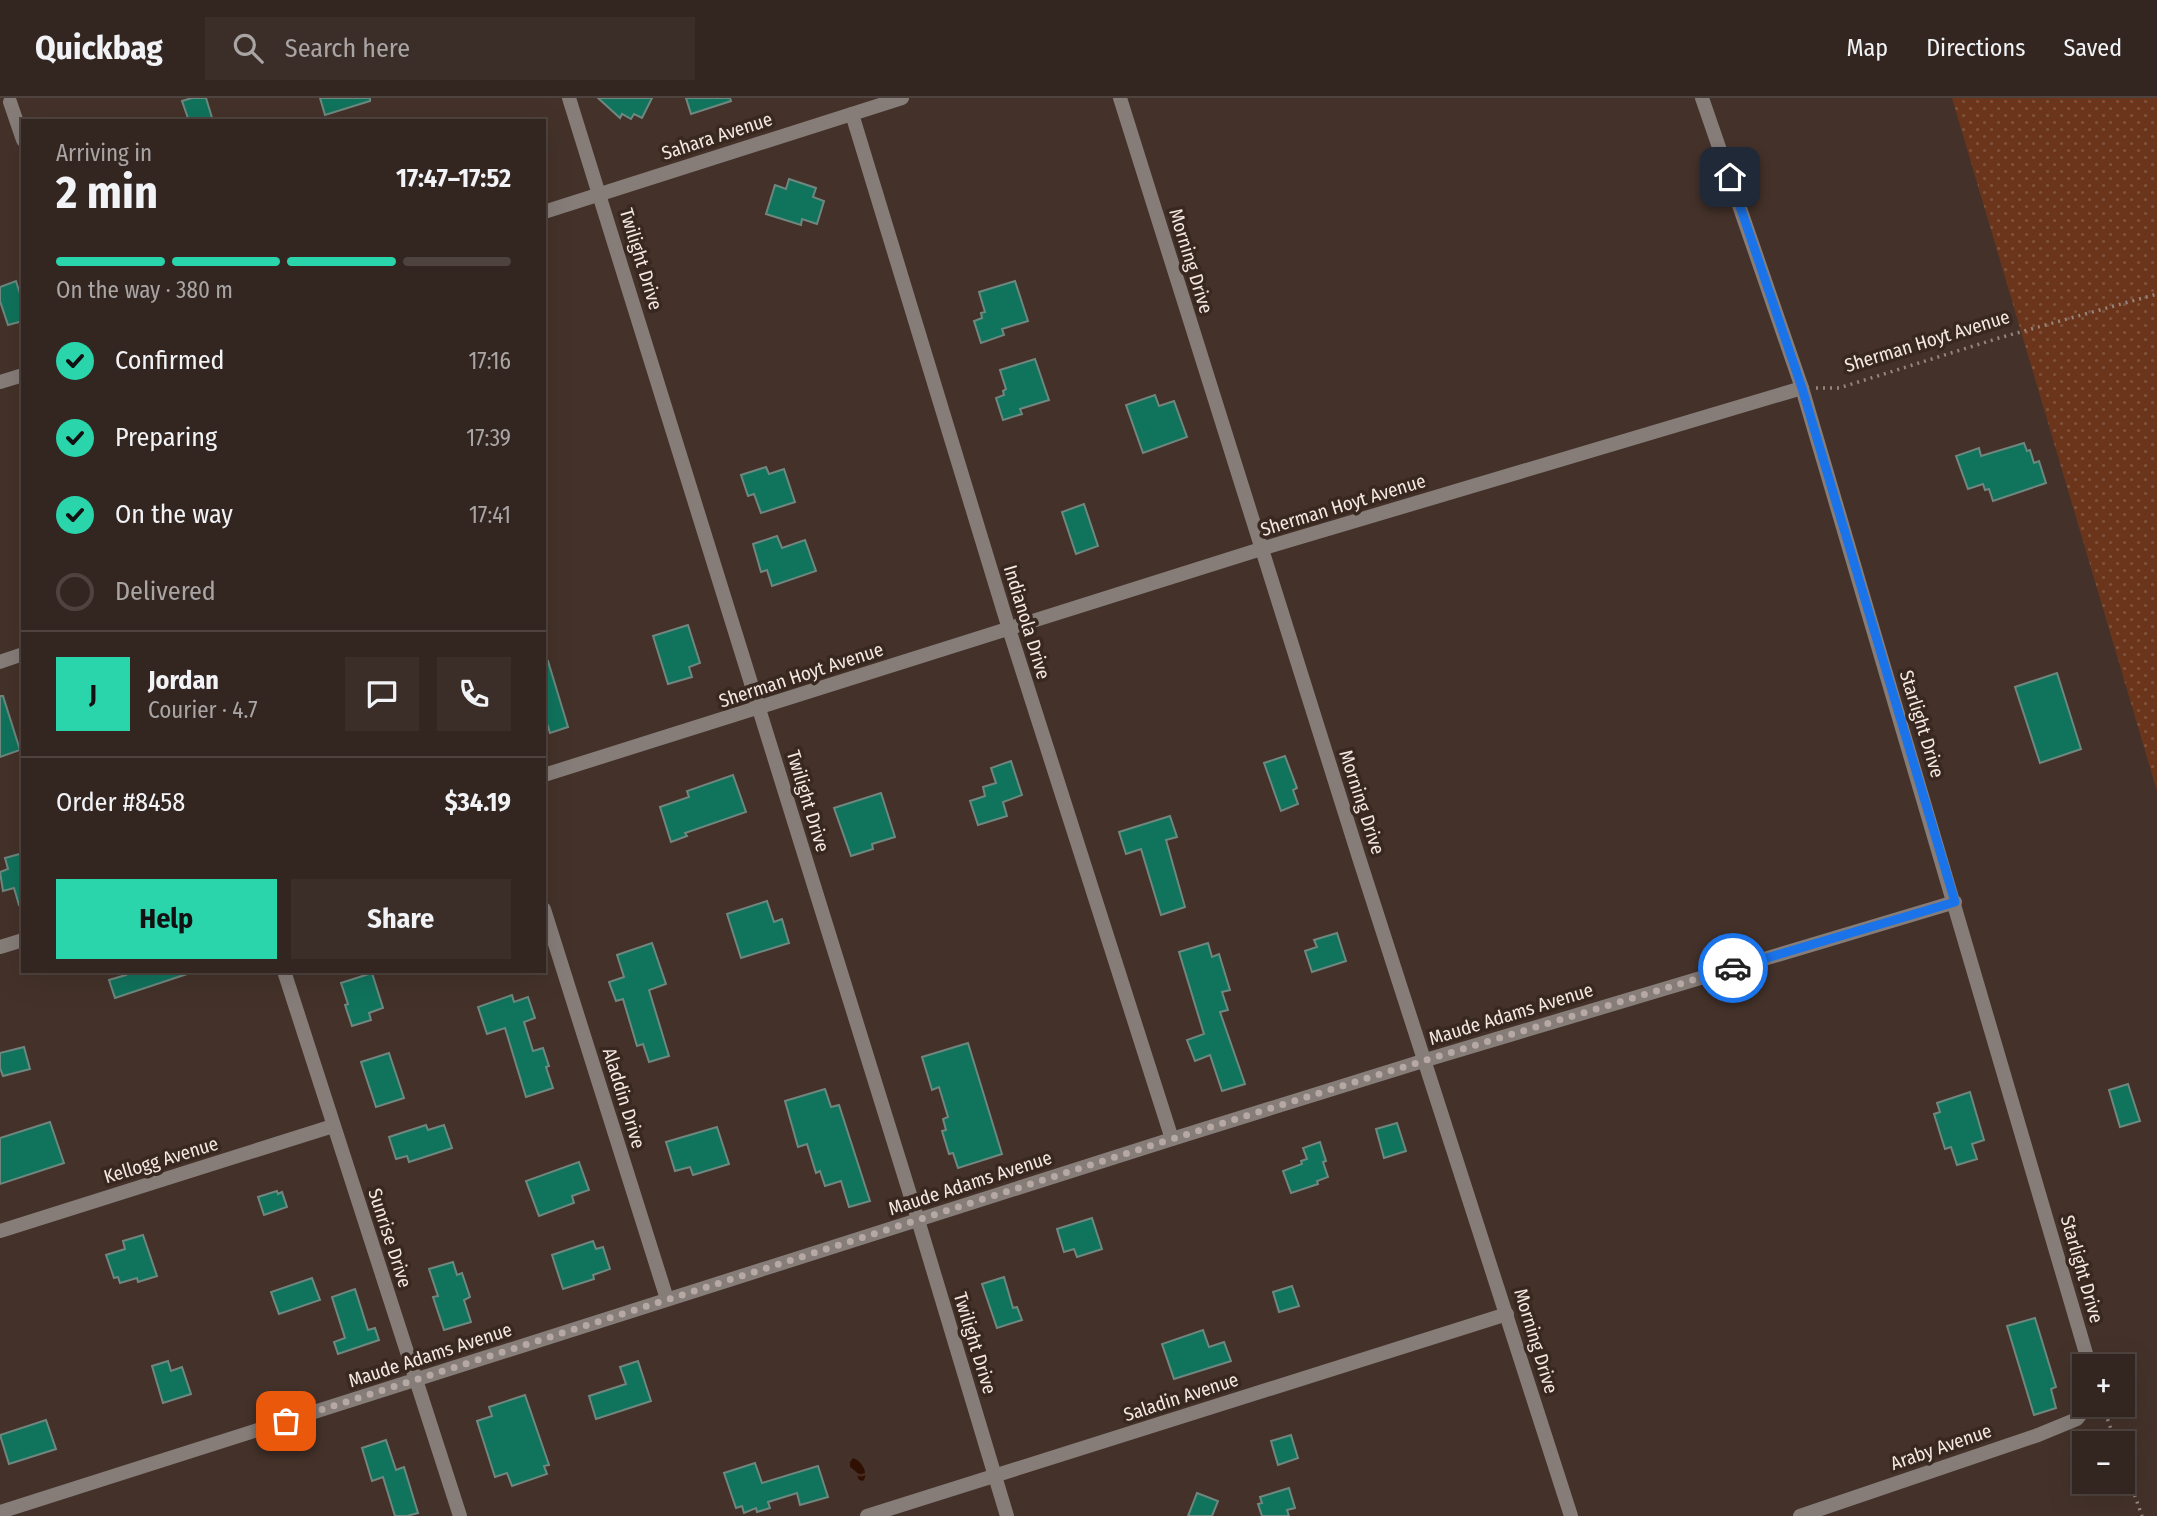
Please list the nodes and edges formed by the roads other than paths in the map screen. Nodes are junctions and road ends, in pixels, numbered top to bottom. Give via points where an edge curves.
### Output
1 (569, 98) edge
2 (901, 98) edge
3 (1120, 98) edge
4 (1702, 98) edge
5 (11, 102) edge
6 (852, 114) junction
7 (21, 134) edge
8 (600, 194) junction
9 (546, 211) edge
10 (21, 376) edge
11 (0, 382) edge
12 (1802, 388) junction
13 (1261, 549) junction
14 (1009, 629) junction
15 (21, 655) edge
16 (0, 662) edge
17 (759, 709) junction
18 (546, 774) edge
19 (1955, 902) junction
20 (546, 915) edge
21 (21, 941) edge
22 (0, 947) edge
23 (285, 973) edge
24 (1426, 1060) junction
25 (333, 1126) junction
26 (1172, 1139) junction
27 (918, 1220) junction
28 (0, 1231) edge
29 (667, 1299) junction
30 (1507, 1314) junction
31 (2086, 1354) edge
32 (417, 1380) junction
33 (2079, 1417) edge
34 (994, 1476) junction
35 (0, 1511) edge
36 (460, 1516) edge
37 (867, 1516) edge
38 (1007, 1516) edge
39 (1571, 1516) edge
40 (1800, 1516) edge

1 - 8 street, Twilight Drive
2 - 6 street, Sahara Avenue
3 - 13 street, Morning Drive
4 - 12 street, Starlight Drive
5 - 7 street
6 - 8 street, Sahara Avenue
6 - 14 street, Indianola Drive
8 - 9 street, Sahara Avenue
8 - 17 street, Twilight Drive
10 - 11 street
12 - 13 street, Sherman Hoyt Avenue
12 - 19 street, Starlight Drive
13 - 14 street, Sherman Hoyt Avenue
13 - 24 street, Morning Drive
14 - 17 street, Sherman Hoyt Avenue
14 - 26 street, Indianola Drive
15 - 16 street
17 - 18 street, Sherman Hoyt Avenue
17 - 27 street, Twilight Drive
19 - 24 street, Maude Adams Avenue
19 - 31 street, Starlight Drive
20 - 29 street, Aladdin Drive
21 - 22 street
23 - 25 street, Sunrise Drive
24 - 26 street, Maude Adams Avenue
24 - 30 street, Morning Drive
25 - 28 street, Kellogg Avenue
25 - 32 street, Sunrise Drive
26 - 27 street, Maude Adams Avenue
27 - 29 street, Maude Adams Avenue
27 - 34 street, Twilight Drive
29 - 32 street, Maude Adams Avenue
30 - 34 street, Saladin Avenue
30 - 39 street, Morning Drive
32 - 35 street, Maude Adams Avenue
32 - 36 street, Sunrise Drive
33 - 40 street, Araby Avenue
34 - 37 street, Saladin Avenue
34 - 38 street, Twilight Drive

